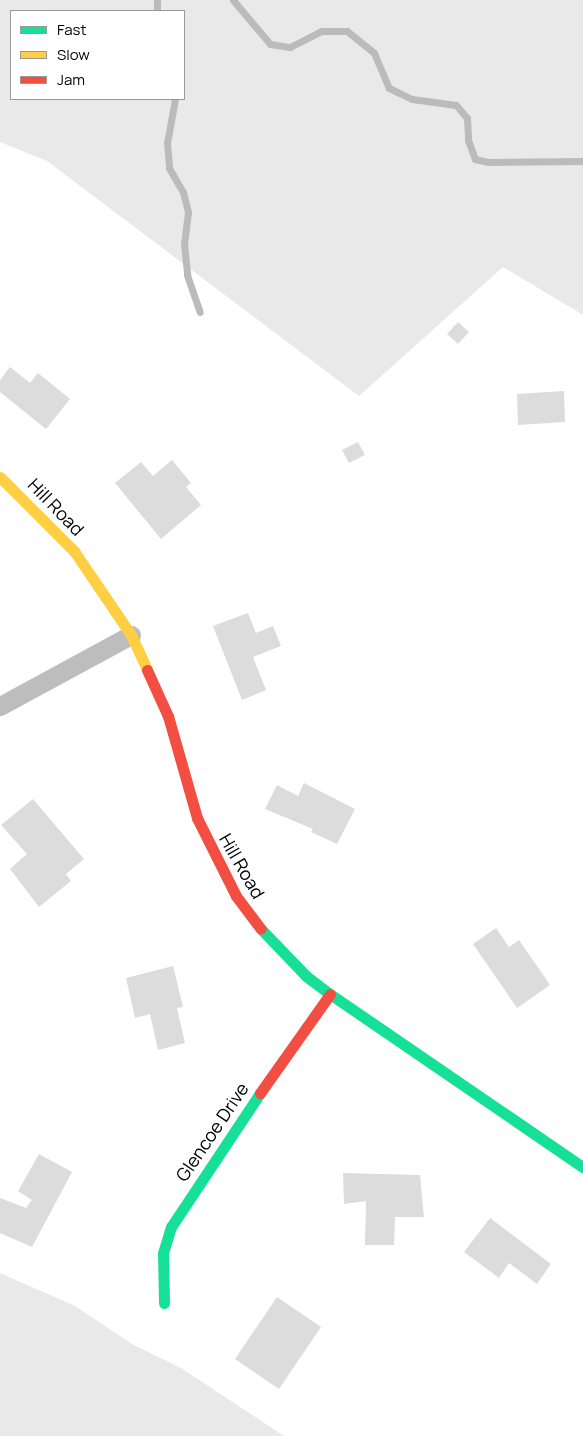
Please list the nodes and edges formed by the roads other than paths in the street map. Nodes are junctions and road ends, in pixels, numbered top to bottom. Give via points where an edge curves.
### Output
1 (0, 477) edge
2 (131, 635) junction
3 (0, 706) edge
4 (330, 994) junction
5 (583, 1167) edge
6 (164, 1304) dead end

1 - 2 street, Hill Road via 74,551
2 - 3 street
2 - 4 street, Hill Road via 168,716 197,818 236,896 265,934 306,976
4 - 5 street, Hill Road
4 - 6 street, Glencoe Drive via 268,1080 171,1227 163,1253

